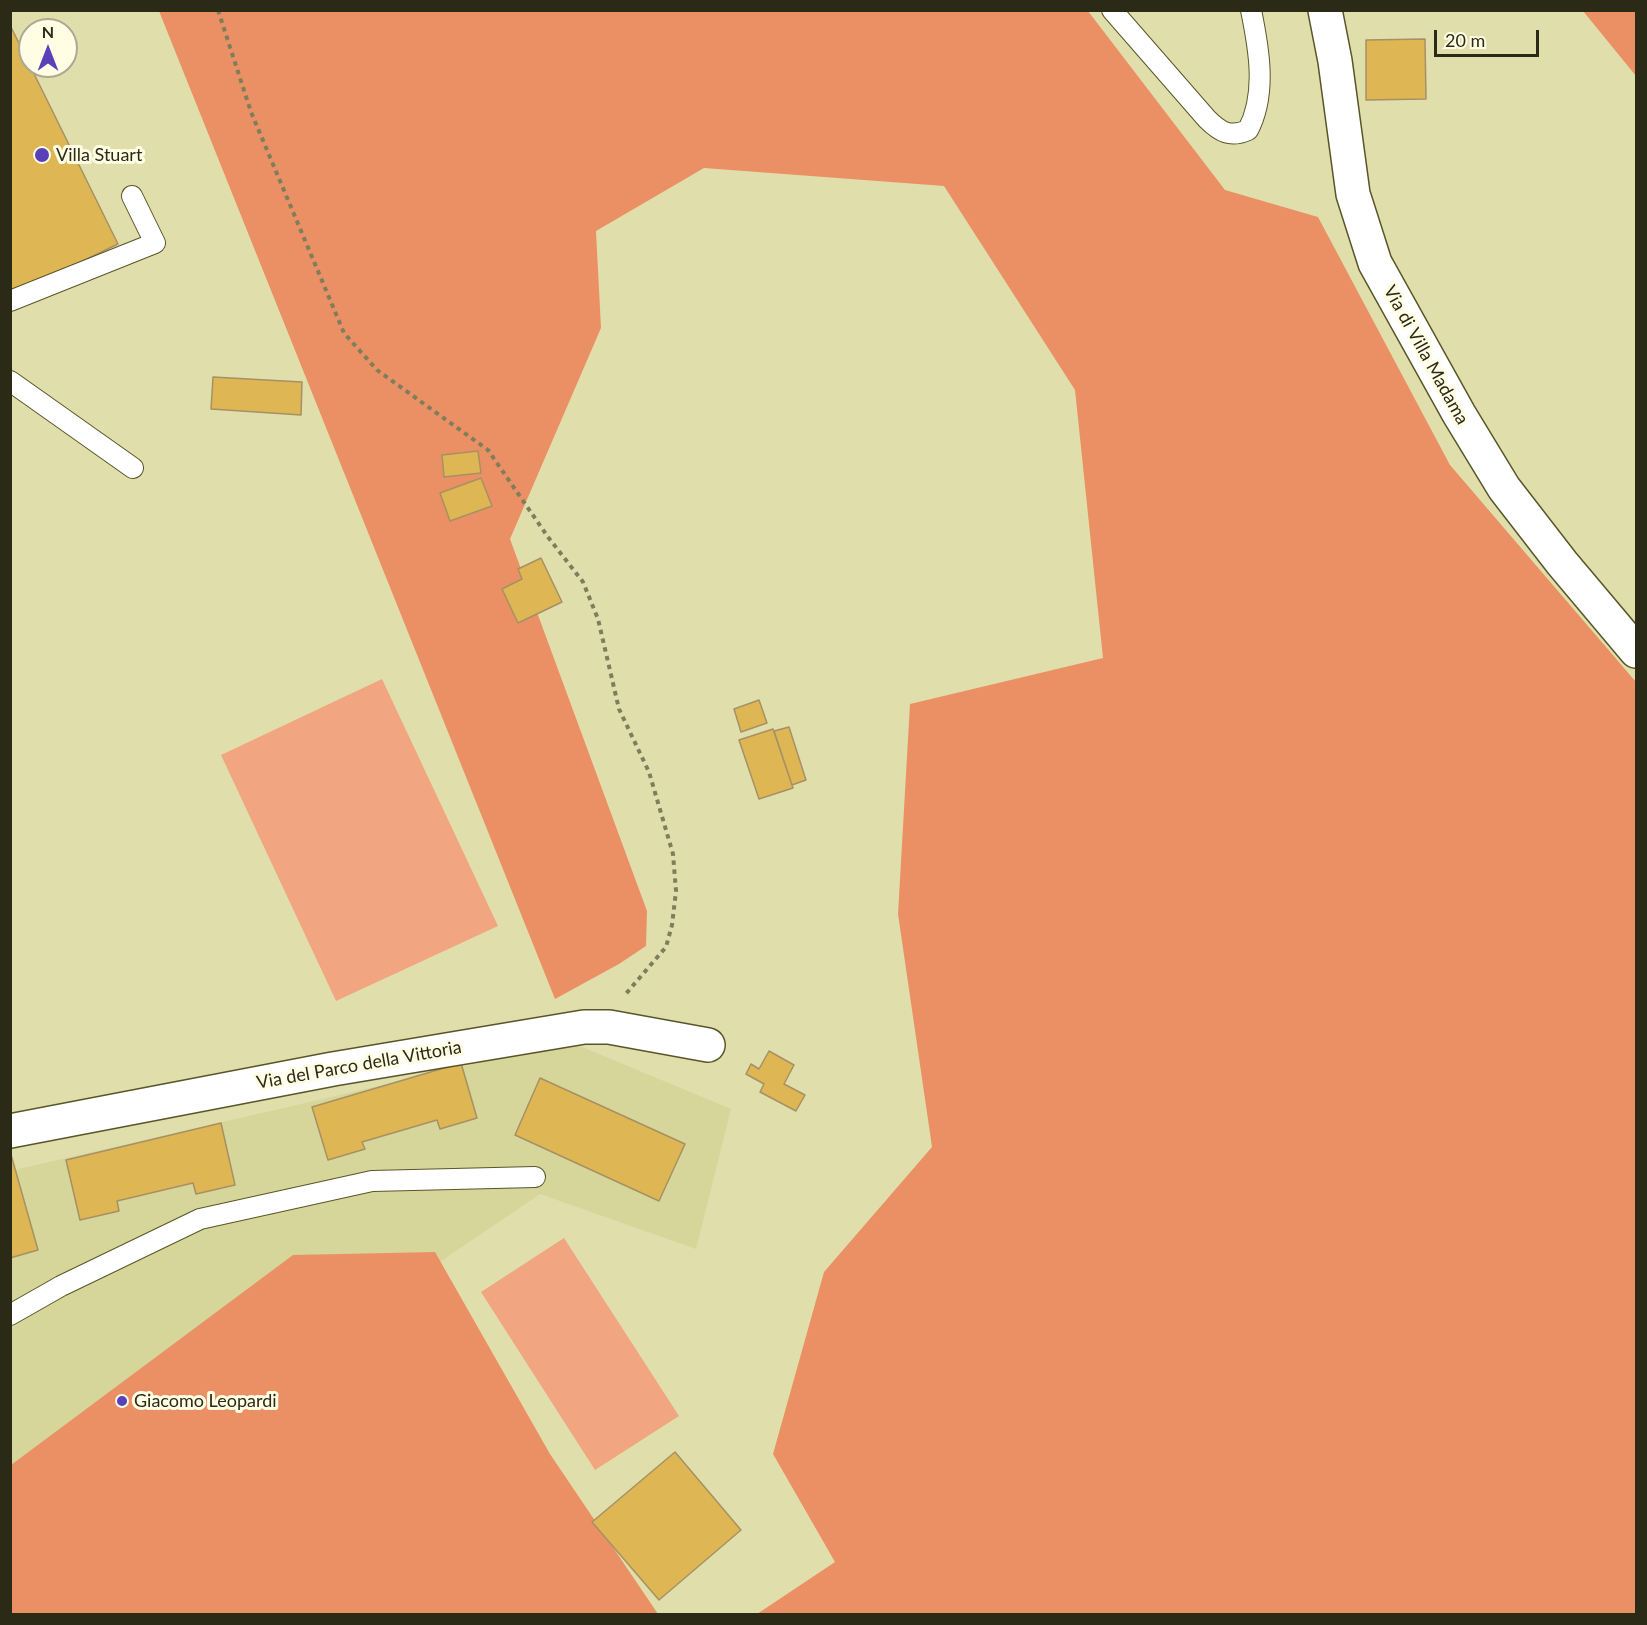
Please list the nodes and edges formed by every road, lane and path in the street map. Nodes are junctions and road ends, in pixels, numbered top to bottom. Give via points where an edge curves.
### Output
1 (218, 10) edge
2 (1112, 10) edge
3 (1251, 10) edge
4 (1325, 10) edge
5 (132, 196) dead end
6 (10, 301) edge
7 (10, 381) edge
8 (133, 468) dead end
9 (1636, 651) edge
10 (609, 1027) junction
11 (708, 1045) dead end
12 (10, 1131) edge
13 (536, 1178) dead end
14 (10, 1315) edge

1 - 10 path via 251,112 344,333 377,370 488,450 583,582 598,619 618,710 649,772 673,854 676,891 666,947 633,982
2 - 3 lane via 1207,119 1226,134 1237,135 1248,130 1259,102 1259,65
4 - 9 street, Via di Villa Madama via 1353,194 1375,263 1504,488
5 - 6 lane via 155,243
7 - 8 lane
10 - 11 street, Via del Parco della Vittoria
10 - 12 street, Via del Parco della Vittoria via 518,1037
13 - 14 lane via 372,1181 200,1219

